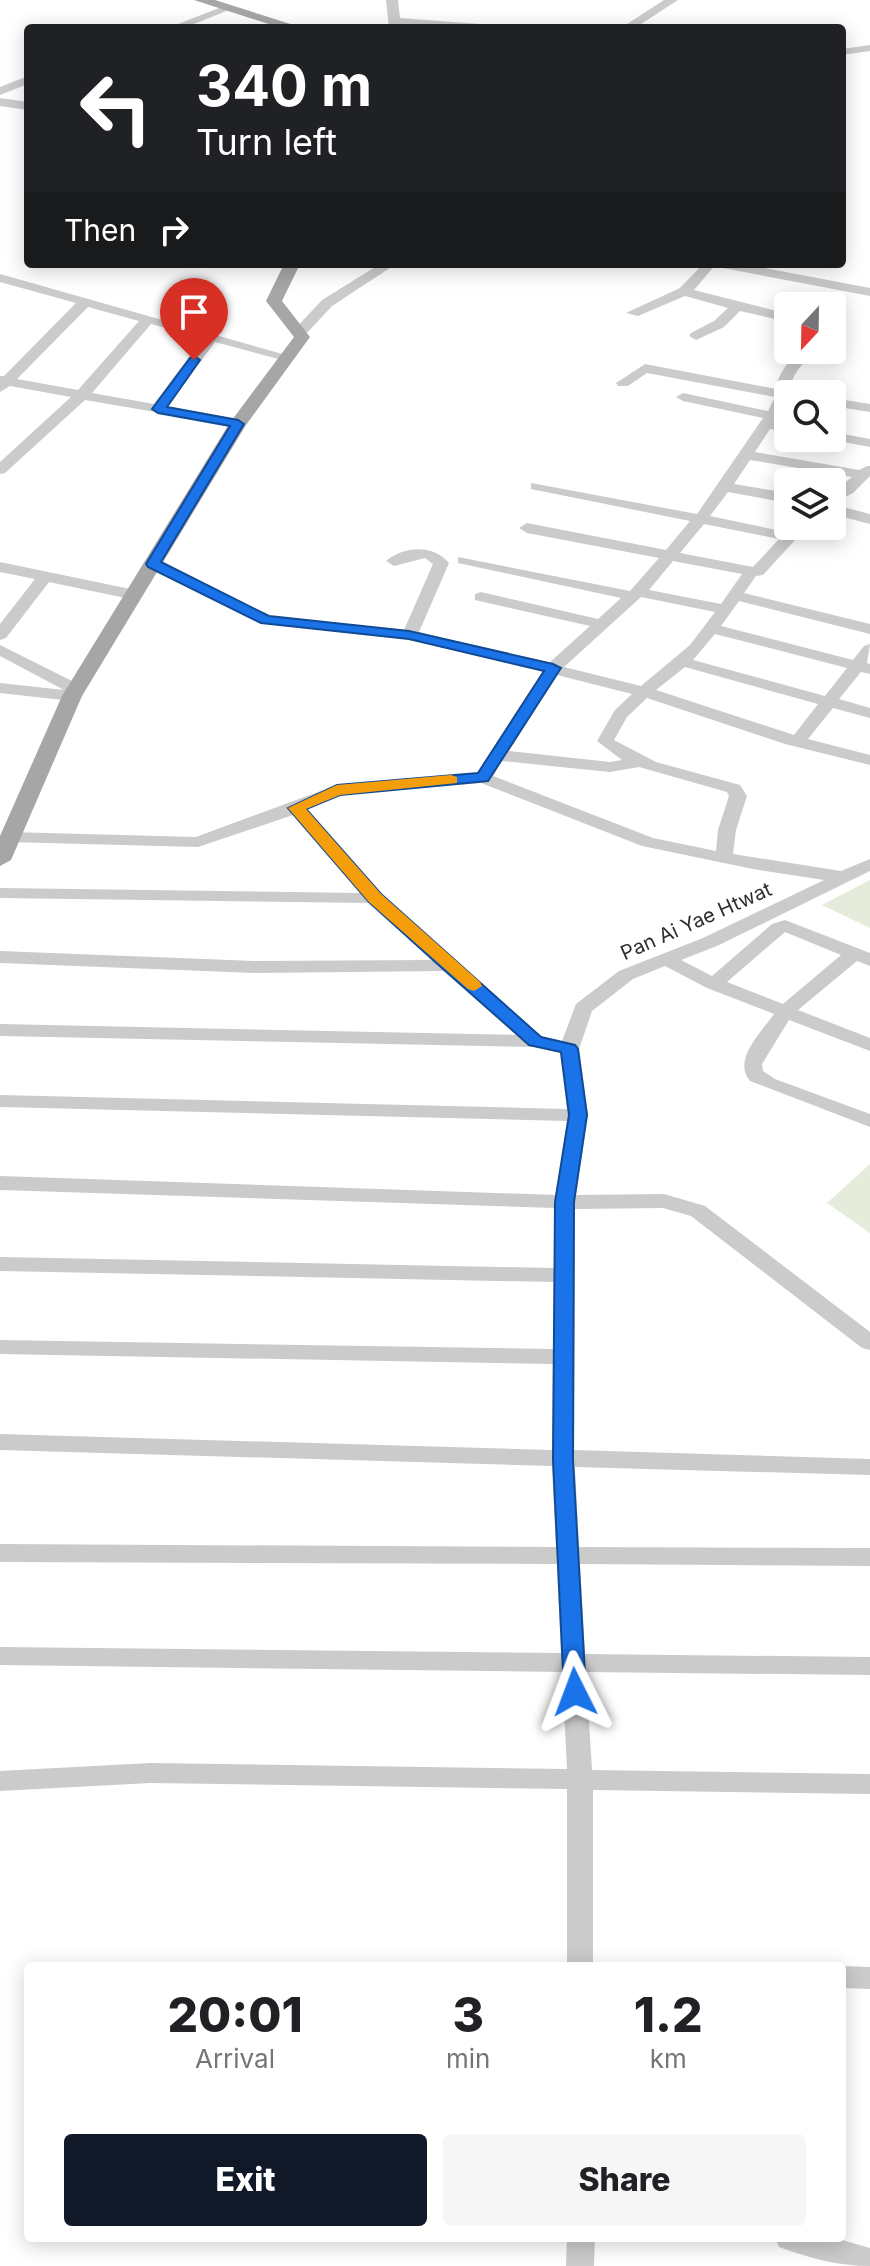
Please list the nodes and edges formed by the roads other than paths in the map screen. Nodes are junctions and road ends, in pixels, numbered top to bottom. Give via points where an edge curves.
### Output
1 (201, 0) edge
2 (392, 0) edge
3 (672, 0) edge
4 (228, 8) junction
5 (185, 24) edge
6 (282, 24) edge
7 (395, 24) edge
8 (633, 24) edge
9 (870, 48) edge
10 (846, 51) edge
11 (24, 82) edge
12 (0, 91) edge
13 (0, 102) edge
14 (24, 106) edge
15 (24, 106) edge
16 (0, 109) edge
17 (290, 268) edge
18 (383, 268) edge
19 (706, 268) edge
20 (744, 268) edge
21 (0, 278) edge
22 (685, 291) junction
23 (870, 292) edge
24 (86, 301) junction
25 (738, 306) junction
26 (633, 313) dead end
27 (774, 315) edge
28 (149, 318) junction
29 (299, 333) junction
30 (212, 336) junction
31 (696, 336) dead end
32 (286, 357) junction
33 (2, 383) edge
34 (623, 383) dead end
35 (774, 393) edge
36 (82, 395) junction
37 (683, 397) dead end
38 (846, 404) edge
39 (870, 408) edge
40 (158, 409) junction
41 (774, 412) edge
42 (768, 420) junction
43 (774, 422) edge
44 (238, 424) junction
45 (846, 439) edge
46 (870, 443) edge
47 (746, 455) junction
48 (0, 470) edge
49 (866, 471) edge
50 (536, 486) dead end
51 (724, 487) junction
52 (848, 490) joint
53 (870, 495) edge
54 (774, 496) edge
55 (846, 513) edge
56 (699, 518) junction
57 (870, 519) edge
58 (527, 528) dead end
59 (774, 528) edge
60 (787, 540) edge
61 (670, 554) junction
62 (463, 560) dead end
63 (394, 561) dead end
64 (153, 564) junction
65 (0, 567) edge
66 (751, 572) junction
67 (46, 576) junction
68 (635, 594) junction
69 (135, 595) junction
70 (481, 597) dead end
71 (729, 602) junction
72 (600, 624) junction
73 (710, 628) junction
74 (870, 629) edge
75 (0, 635) edge
76 (409, 635) junction
77 (870, 649) edge
78 (0, 650) edge
79 (680, 661) junction
80 (864, 667) edge
81 (553, 668) junction
82 (0, 688) edge
83 (645, 692) junction
84 (74, 693) junction
85 (830, 701) junction
86 (870, 713) edge
87 (798, 741) junction
88 (496, 755) junction
89 (870, 760) edge
90 (641, 762) junction
91 (483, 778) junction
92 (296, 808) junction
93 (9, 837) junction
94 (724, 857) junction
95 (0, 860) edge
96 (870, 864) edge
97 (844, 877) junction
98 (0, 893) edge
99 (375, 898) junction
100 (0, 957) edge
101 (862, 957) edge
102 (669, 961) junction
103 (449, 965) junction
104 (714, 984) junction
105 (785, 1012) junction
106 (0, 1030) edge
107 (535, 1041) junction
108 (870, 1045) edge
109 (569, 1049) junction
110 (0, 1101) edge
111 (578, 1115) junction
112 (870, 1121) edge
113 (0, 1183) edge
114 (565, 1202) junction
115 (0, 1264) edge
116 (565, 1275) junction
117 (870, 1343) edge
118 (0, 1347) edge
119 (564, 1357) junction
120 (0, 1442) edge
121 (563, 1460) junction
122 (870, 1467) edge
123 (0, 1553) edge
124 (568, 1555) junction
125 (870, 1557) edge
126 (0, 1656) edge
127 (573, 1663) junction
128 (870, 1666) edge
129 (580, 1779) junction
130 (0, 1781) edge
131 (870, 1784) edge
132 (580, 1962) edge
133 (846, 1977) edge
134 (870, 1978) edge
135 (581, 2242) edge
136 (803, 2242) edge
137 (870, 2261) edge
138 (580, 2266) edge

1 - 4 main road
2 - 7 street
3 - 8 street
4 - 5 street
4 - 6 main road
9 - 10 street
11 - 12 street
13 - 14 street
15 - 16 street
17 - 29 main road via 274,301
18 - 29 street via 327,303
19 - 22 street
20 - 23 street
21 - 24 street
22 - 25 street
22 - 26 street
24 - 28 street
24 - 33 street
25 - 27 street
25 - 31 street
28 - 30 street
28 - 36 street
29 - 32 main road via 302,337
30 - 32 street
30 - 40 street
32 - 44 main road
33 - 36 street
34 - 35 street via 651,368
36 - 40 street
36 - 48 street
37 - 42 street
38 - 39 street
40 - 44 street
41 - 42 street
42 - 43 street
42 - 47 street
44 - 64 main road
45 - 46 street
47 - 49 street
47 - 51 street
49 - 52 street
50 - 56 street
51 - 54 street
51 - 56 street
52 - 53 street
55 - 57 street
56 - 59 street
56 - 61 street
58 - 61 street
60 - 66 street via 761,571
61 - 66 street
61 - 68 street
62 - 68 street
63 - 76 street via 415,552 431,554 441,563 432,573
64 - 69 main road
64 - 76 street via 266,620
65 - 67 street
66 - 71 street
67 - 69 street
67 - 75 street
68 - 71 street
68 - 72 street
69 - 84 main road
70 - 72 street
71 - 73 street
71 - 74 street
72 - 81 street
73 - 79 street
73 - 80 street
76 - 81 street
77 - 80 street
78 - 84 street
79 - 83 street
79 - 85 street
80 - 85 street
81 - 83 street
81 - 88 street
82 - 84 street
83 - 87 street
83 - 90 street via 605,741
84 - 93 main road
85 - 86 street
85 - 87 street
87 - 89 street
88 - 90 street via 610,767
88 - 91 street
90 - 94 street via 734,789 738,796
91 - 92 street via 337,790
91 - 94 street via 648,842
92 - 93 street via 198,842
92 - 99 street
93 - 95 main road
94 - 97 street
96 - 97 street, Pan Ai Yae Htwat
97 - 102 street, Pan Ai Yae Htwat
98 - 99 street
99 - 103 street
100 - 103 street via 255,967
101 - 104 street via 785,926
101 - 105 street
102 - 104 street
102 - 109 street, Pan Ai Yae Htwat via 626,975 583,1008
103 - 107 street
104 - 105 street
105 - 108 street
105 - 112 street via 753,1060 755,1076
106 - 107 street
107 - 109 street
109 - 111 street
110 - 111 street
111 - 114 street
113 - 114 street
114 - 116 street
114 - 117 street via 664,1201 698,1211
115 - 116 street
116 - 119 street
118 - 119 street
119 - 121 street
120 - 121 street
121 - 122 street
121 - 124 street
123 - 124 street
124 - 125 street
124 - 127 street
126 - 127 street
127 - 128 street
127 - 129 street
129 - 130 street via 150,1773
129 - 131 street
129 - 132 street
133 - 134 street
135 - 138 street
136 - 137 street

